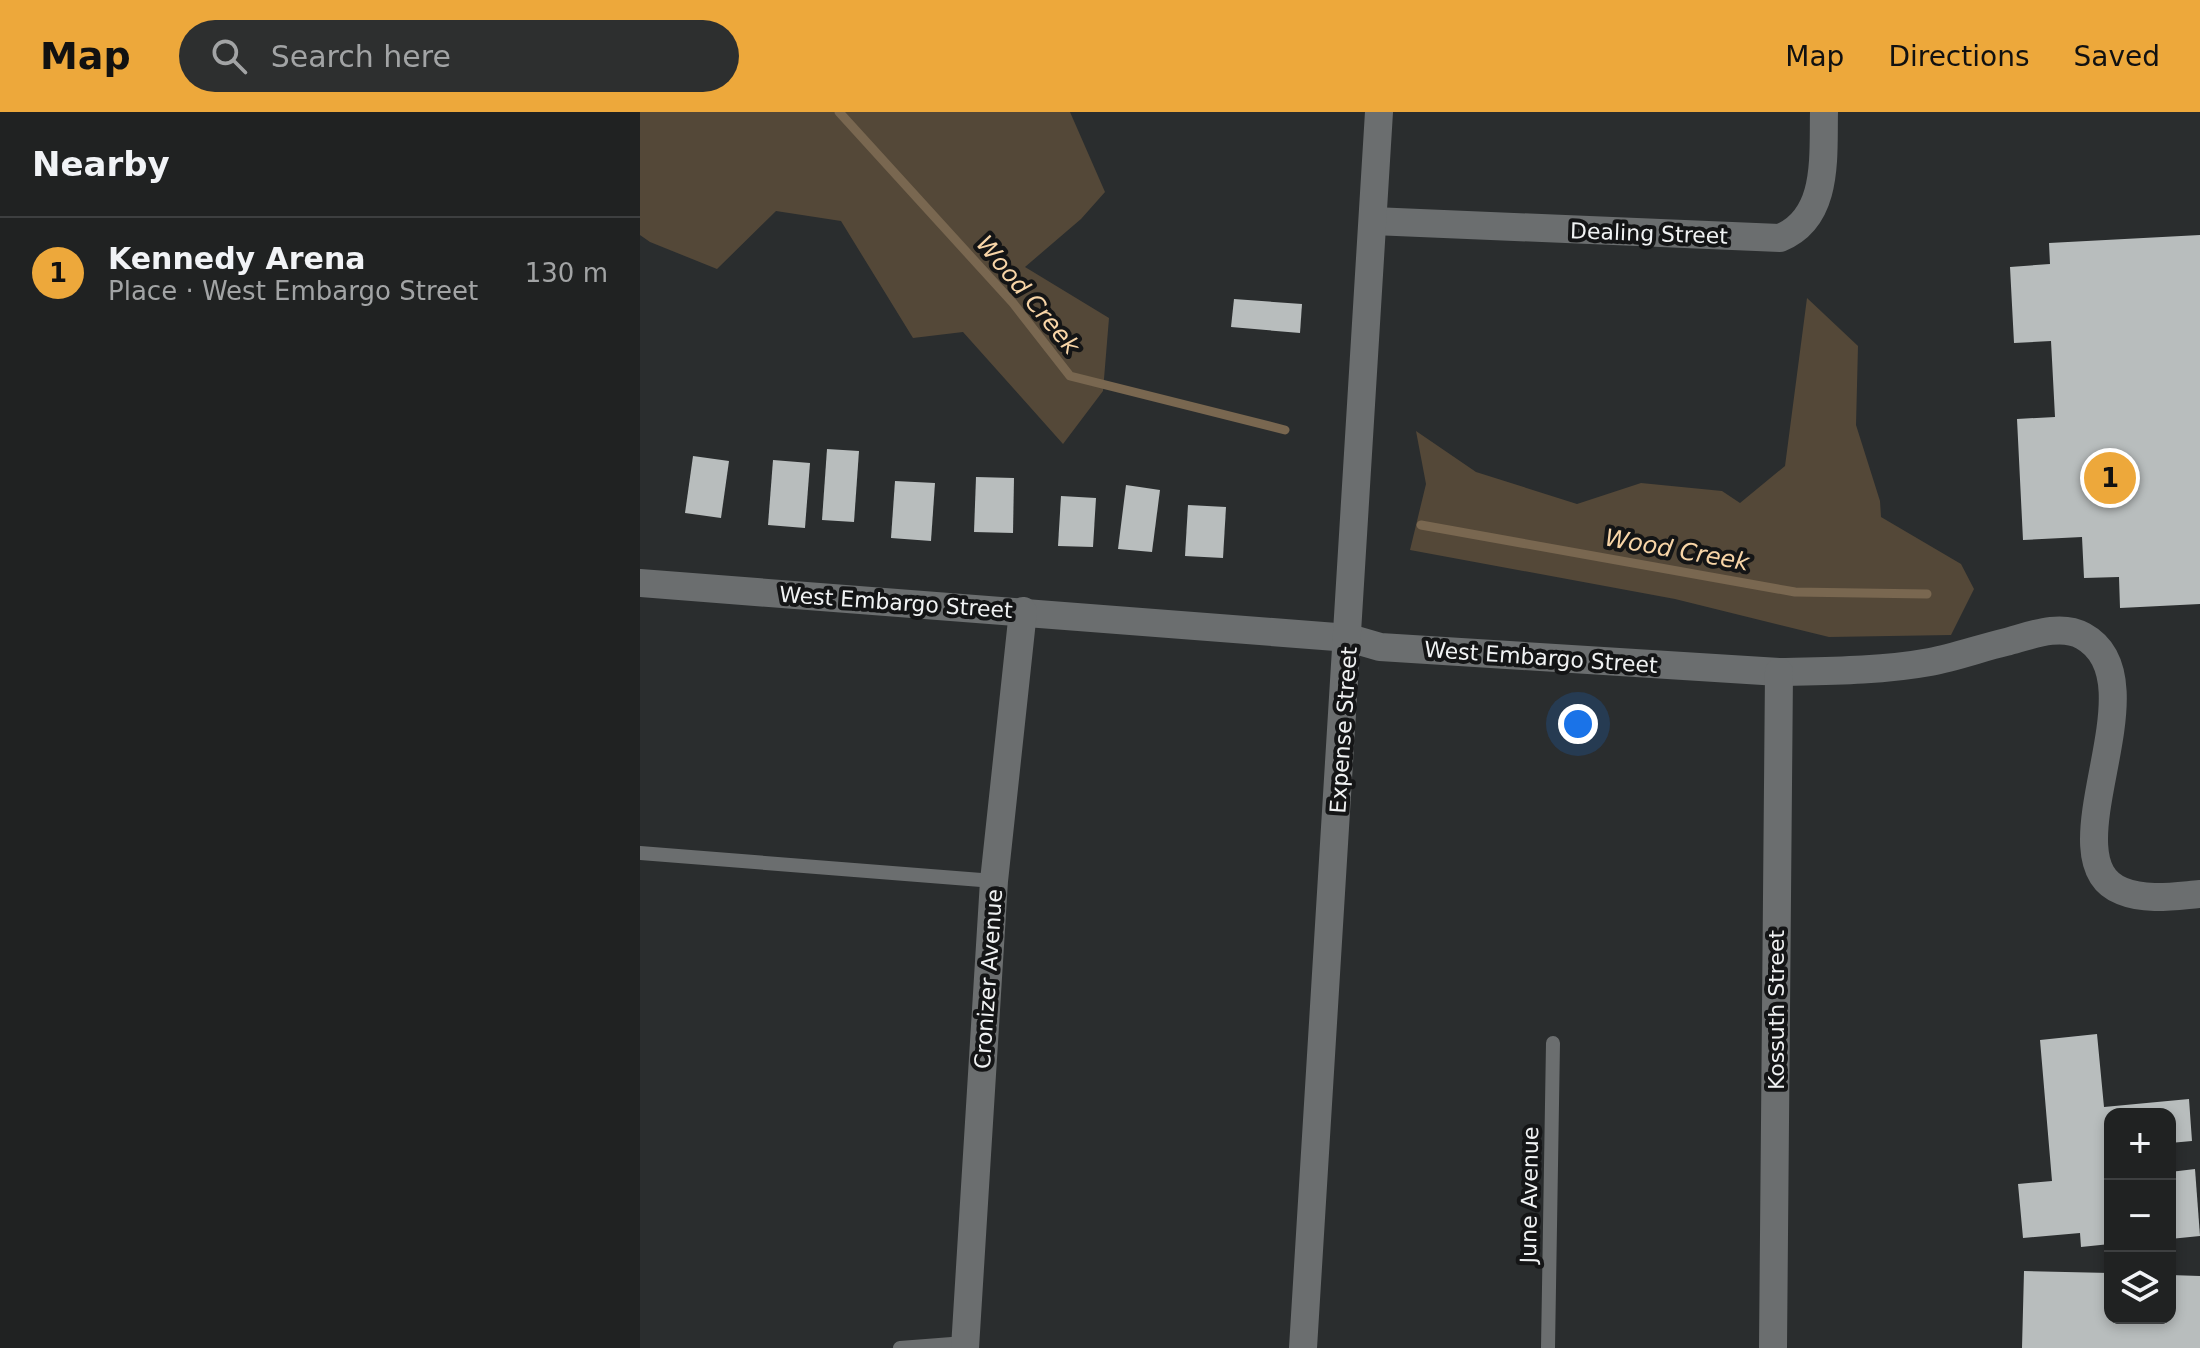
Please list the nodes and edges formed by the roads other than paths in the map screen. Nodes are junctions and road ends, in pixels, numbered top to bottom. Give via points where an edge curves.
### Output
1 (1379, 112) edge
2 (1824, 112) edge
3 (1373, 221) junction
4 (640, 583) edge
5 (1023, 611) junction
6 (1349, 638) junction
7 (1779, 672) junction
8 (640, 853) edge
9 (994, 881) junction
10 (2200, 894) edge
11 (1553, 1043) dead end
12 (965, 1345) edge
13 (900, 1348) edge
14 (1303, 1348) edge
15 (1548, 1348) edge
16 (1773, 1348) edge

1 - 3 street, Expense Street
2 - 3 street, Dealing Street via 1819,197 1799,230 1780,238
3 - 6 street, Expense Street
4 - 5 street, West Embargo Street
5 - 6 street, West Embargo Street
5 - 9 street, Cronizer Avenue
6 - 7 street, West Embargo Street via 1380,647
6 - 14 street, Expense Street
7 - 10 street, West Embargo Street via 1929,662 2038,633 2063,630 2082,635 2110,665 2114,692 2094,843 2099,868 2121,891 2152,897
7 - 16 street, Kossuth Street
8 - 9 lane
9 - 12 street, Cronizer Avenue
11 - 15 lane, June Avenue
12 - 13 lane

